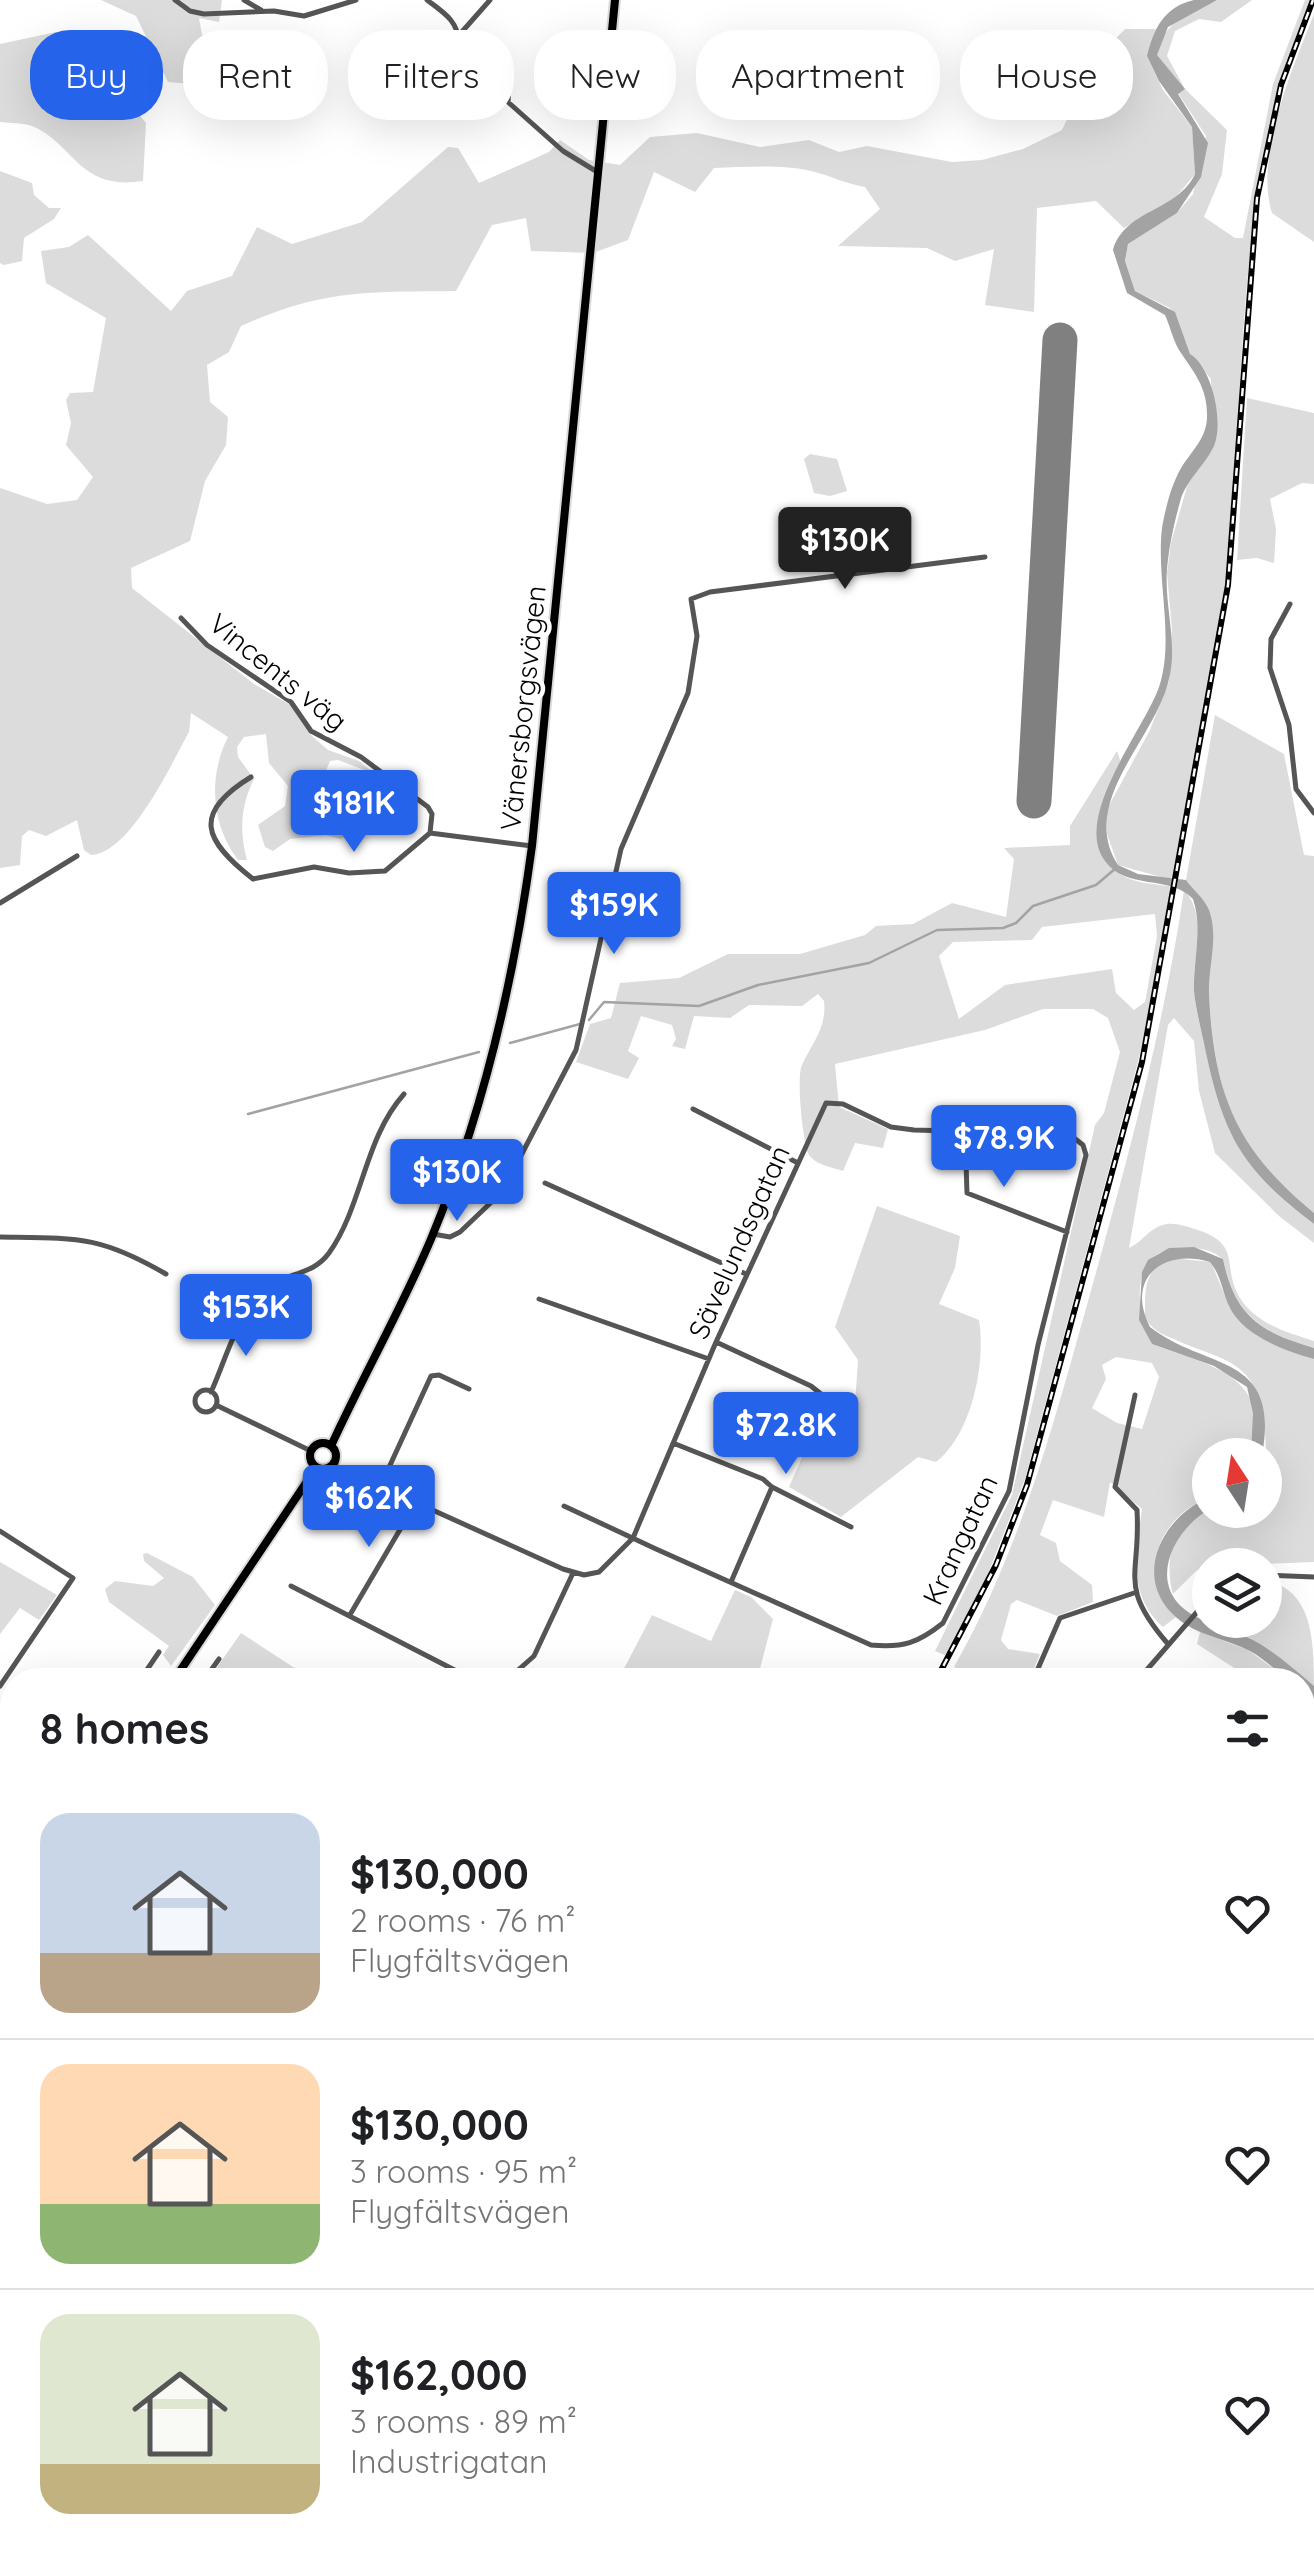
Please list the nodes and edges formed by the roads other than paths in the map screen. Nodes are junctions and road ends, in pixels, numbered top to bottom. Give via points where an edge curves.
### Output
1 (175, 0) edge
2 (244, 0) edge
3 (356, 0) edge
4 (427, 0) edge
5 (490, 0) edge
6 (615, 0) edge
7 (264, 11) junction
8 (457, 30) edge
9 (464, 30) edge
10 (514, 107) edge
11 (599, 173) junction
12 (985, 557) dead end
13 (1290, 604) dead end
14 (180, 618) dead end
15 (251, 777) dead end
16 (1314, 813) edge
17 (430, 833) junction
18 (532, 846) junction
19 (77, 856) dead end
20 (0, 903) edge
21 (404, 1094) dead end
22 (693, 1108) dead end
23 (964, 1132) junction
24 (1070, 1134) joint
25 (796, 1162) junction
26 (546, 1183) dead end
27 (1066, 1232) junction
28 (433, 1234) junction
29 (0, 1237) edge
30 (166, 1274) dead end
31 (746, 1274) junction
32 (539, 1300) dead end
33 (716, 1342) junction
34 (709, 1358) junction
35 (469, 1389) dead end
36 (211, 1392) junction
37 (1135, 1395) dead end
38 (216, 1405) junction
39 (832, 1412) dead end
40 (672, 1442) junction
41 (331, 1446) junction
42 (310, 1451) junction
43 (333, 1465) junction
44 (316, 1468) junction
45 (380, 1486) junction
46 (772, 1487) junction
47 (416, 1504) junction
48 (564, 1506) dead end
49 (851, 1527) dead end
50 (0, 1532) edge
51 (633, 1538) junction
52 (573, 1572) junction
53 (1282, 1576) edge
54 (1314, 1577) edge
55 (731, 1582) junction
56 (291, 1586) dead end
57 (1134, 1594) junction
58 (351, 1614) junction
59 (1192, 1616) edge
60 (1168, 1644) junction
61 (159, 1652) dead end
62 (220, 1659) dead end
63 (10, 1668) edge
64 (148, 1668) edge
65 (180, 1668) edge
66 (213, 1668) edge
67 (452, 1668) edge
68 (521, 1668) edge
69 (1037, 1668) edge
70 (1148, 1668) edge

1 - 7 street via 190,11
2 - 7 street
3 - 7 street via 304,16
4 - 8 street
5 - 9 street
6 - 11 main road, Vänersborgsvägen
10 - 11 street
11 - 18 main road, Vänersborgsvägen
12 - 28 street via 691,598 697,636 688,693 617,864 584,1026 565,1076 502,1192 454,1236
13 - 16 street via 1271,639 1270,668 1289,724 1296,789
14 - 17 street, Vincents väg via 207,645 291,702 311,730 428,807
15 - 17 street via 224,794 208,821 221,848 253,879 314,867 385,871
17 - 18 street
18 - 28 main road, Vänersborgsvägen via 497,1036
19 - 20 street
21 - 36 street via 387,1114 332,1247 312,1269 272,1284 250,1306
22 - 25 street
23 - 24 street, Sävelundsgatan
23 - 25 street, Sävelundsgatan via 892,1127 826,1103
23 - 27 street via 968,1193
24 - 27 street, Krangatan via 1086,1154
25 - 31 street, Sävelundsgatan
26 - 31 street
27 - 55 street, Krangatan via 1009,1491 943,1624 907,1646 871,1645
28 - 41 main road, Vänersborgsvägen
29 - 30 street via 87,1238
31 - 33 street, Sävelundsgatan
32 - 34 street
33 - 34 street, Sävelundsgatan
33 - 39 street via 812,1386 836,1406
34 - 40 street, Sävelundsgatan
35 - 45 street via 431,1376
36 - 38 street
36 - 38 street via 199,1393 196,1405 206,1412
37 - 57 street via 1115,1484 1137,1510
38 - 42 street
40 - 46 street
40 - 51 street, Sävelundsgatan
41 - 42 main road
41 - 43 main road
42 - 44 main road
43 - 44 main road
43 - 45 street
44 - 65 main road
45 - 47 street
46 - 49 street
46 - 55 street
47 - 52 street
47 - 58 street
48 - 51 street, Krangatan
50 - 63 street via 73,1578
51 - 52 street, Sävelundsgatan via 599,1572
51 - 55 street, Krangatan
52 - 68 street via 534,1656
53 - 54 street
56 - 58 street
57 - 60 street
57 - 69 street via 1060,1618
58 - 67 street
59 - 60 street
60 - 70 street
61 - 64 street
62 - 66 street

